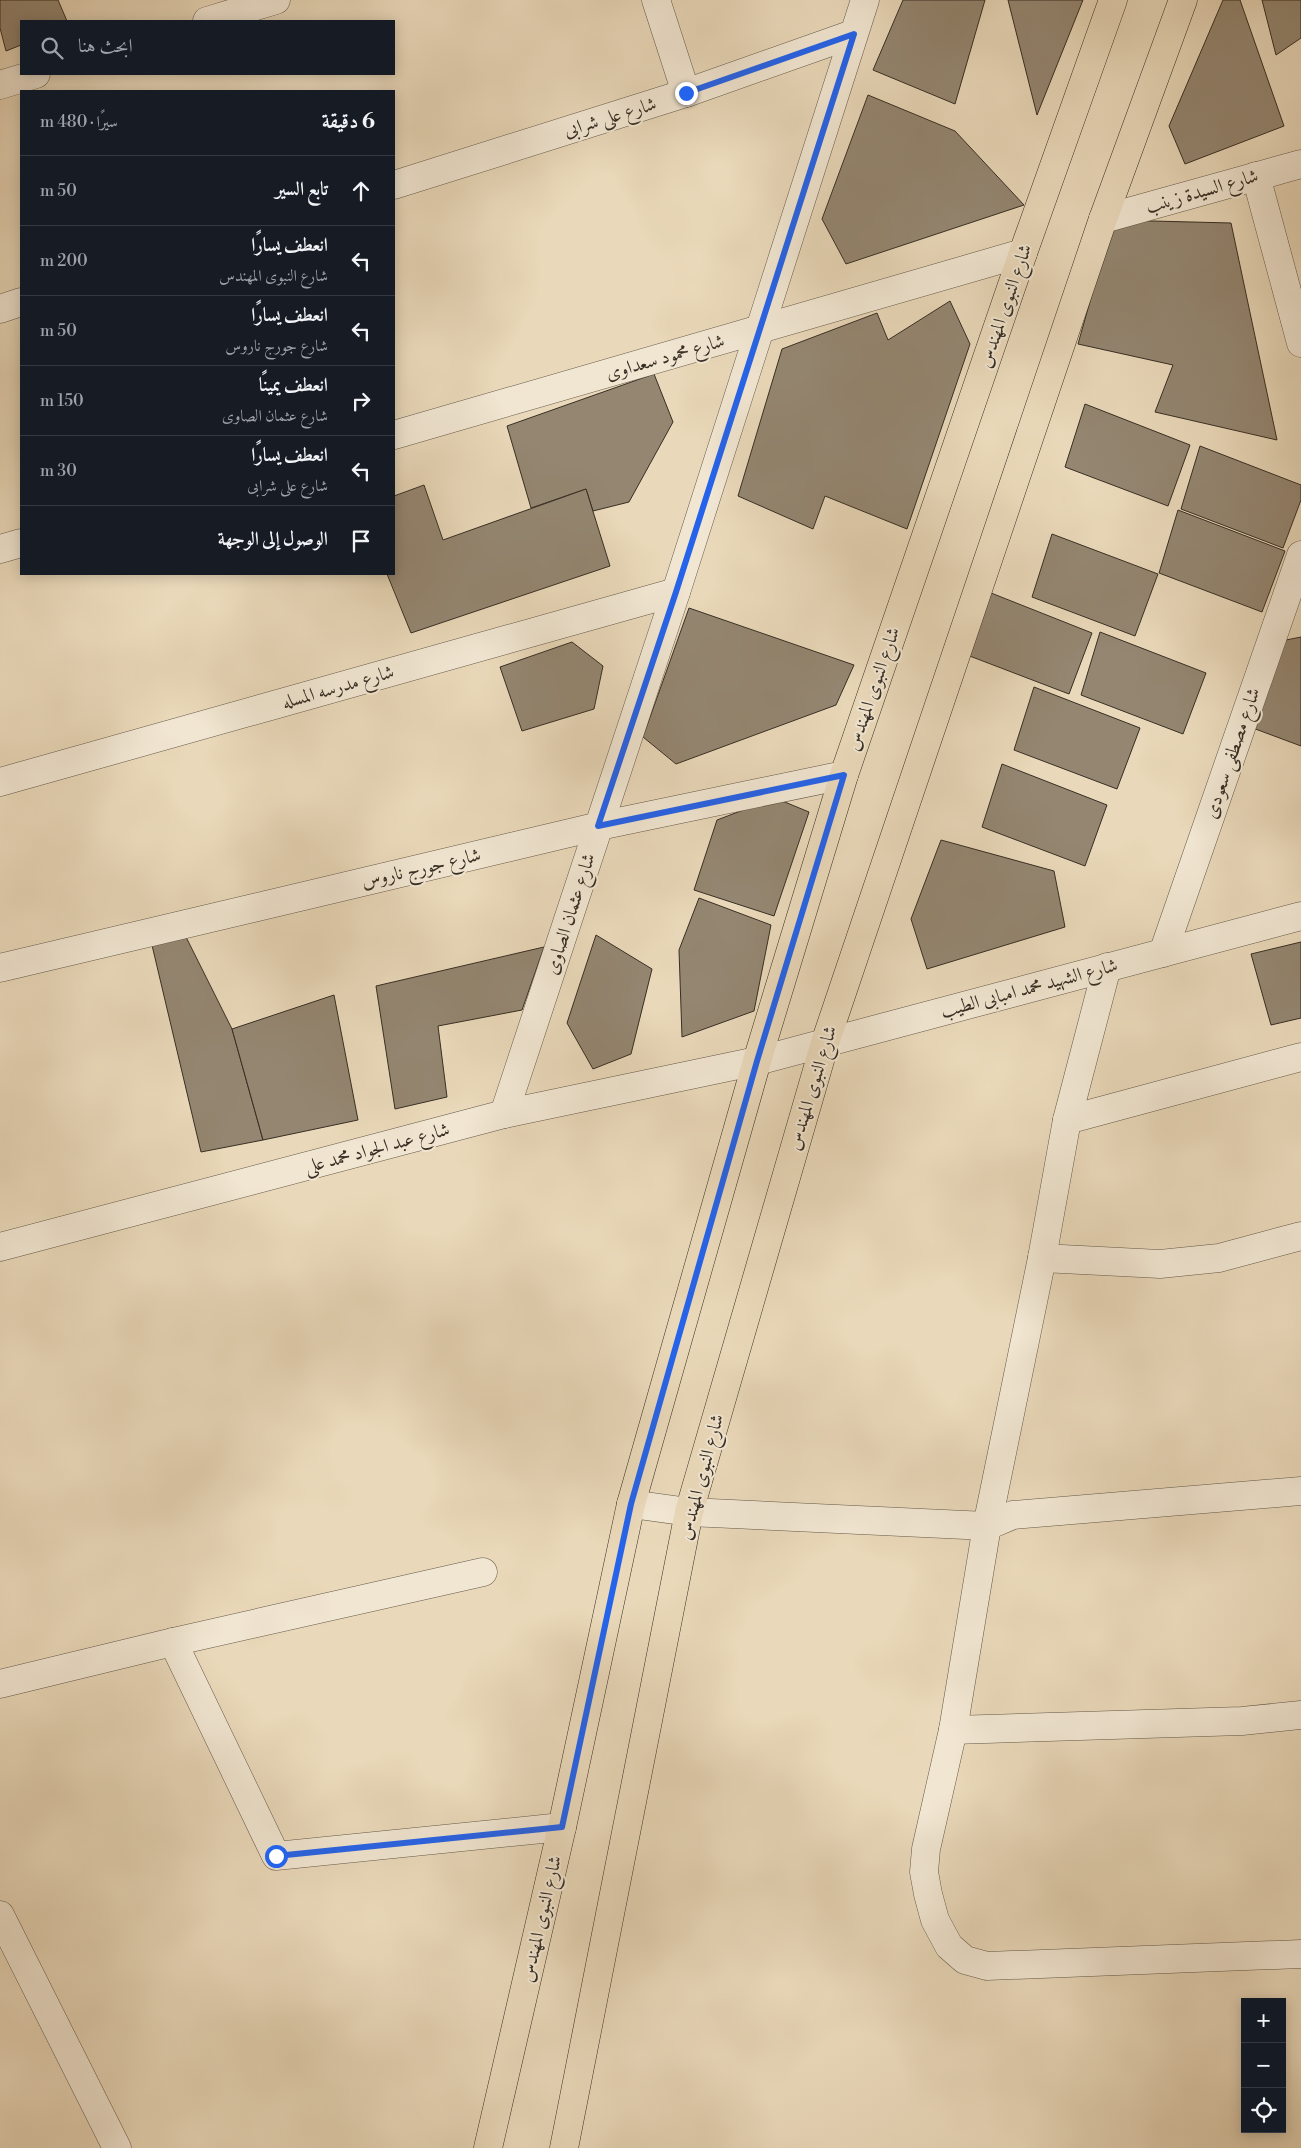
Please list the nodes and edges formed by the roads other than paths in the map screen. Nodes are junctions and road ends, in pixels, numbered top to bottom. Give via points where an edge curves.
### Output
1 (276, 0) edge
2 (656, 0) edge
3 (865, 0) edge
4 (1114, 0) edge
5 (1183, 0) edge
6 (210, 20) edge
7 (854, 34) junction
8 (33, 75) edge
9 (0, 85) edge
10 (686, 93) junction
11 (1301, 164) edge
12 (1256, 176) junction
13 (395, 185) edge
14 (1103, 219) junction
15 (1023, 253) junction
16 (20, 302) edge
17 (0, 309) edge
18 (761, 329) junction
19 (1301, 343) edge
20 (395, 435) edge
21 (20, 543) edge
22 (0, 549) edge
23 (1301, 554) edge
24 (676, 592) junction
25 (1289, 616) edge
26 (844, 775) junction
27 (0, 782) edge
28 (598, 826) junction
29 (1301, 916) edge
30 (1163, 952) junction
31 (0, 968) edge
32 (1107, 968) junction
33 (825, 1043) junction
34 (1301, 1058) edge
35 (757, 1061) junction
36 (504, 1114) junction
37 (1067, 1120) junction
38 (1301, 1236) edge
39 (0, 1247) edge
40 (1042, 1258) junction
41 (1301, 1491) edge
42 (631, 1504) junction
43 (689, 1512) junction
44 (987, 1526) junction
45 (483, 1572) dead end
46 (173, 1642) junction
47 (0, 1684) edge
48 (1301, 1715) edge
49 (953, 1730) junction
50 (562, 1827) junction
51 (0, 1916) edge
52 (1301, 1954) edge
53 (117, 2148) edge
54 (488, 2148) edge
55 (564, 2148) edge

1 - 6 street
2 - 10 street
3 - 7 street, شارع عثمان الصاوى
4 - 15 main road, شارع النبوى المهندس
5 - 14 main road, شارع النبوى المهندس
7 - 10 street, شارع على شرابى
7 - 18 street, شارع عثمان الصاوى
8 - 9 street
10 - 13 street, شارع على شرابى
11 - 12 street, شارع السيدة زينب
12 - 14 street, شارع السيدة زينب
12 - 19 street
14 - 33 main road, شارع النبوى المهندس
15 - 18 street, شارع محمود سعداوى
15 - 26 main road, شارع النبوى المهندس
16 - 17 street
18 - 20 street, شارع محمود سعداوى
18 - 24 street, شارع عثمان الصاوى
21 - 22 street
23 - 25 street, شارع مصطفى سعودى
24 - 27 street, شارع مدرسه المسله
24 - 28 street, شارع عثمان الصاوى
25 - 30 street, شارع مصطفى سعودى
26 - 28 street, شارع جورج ناروس
26 - 35 main road, شارع النبوى المهندس
28 - 31 street, شارع جورج ناروس
28 - 36 street, شارع عثمان الصاوى
29 - 30 street, شارع الشهيد محمد امبابى الطيب
30 - 32 street, شارع الشهيد محمد امبابى الطيب
32 - 33 street, شارع الشهيد محمد امبابى الطيب
32 - 37 street
33 - 35 street, شارع الشهيد محمد امبابى الطيب
33 - 43 main road, شارع النبوى المهندس
34 - 37 street
35 - 36 street, شارع عبد الجواد محمد على
35 - 42 main road, شارع النبوى المهندس
36 - 39 street, شارع عبد الجواد محمد على
37 - 40 street
38 - 40 street via 1220,1258 1160,1264
40 - 44 street
41 - 44 street via 1013,1515
42 - 43 street
42 - 50 main road, شارع النبوى المهندس
43 - 44 street
43 - 55 main road, شارع النبوى المهندس
44 - 49 street
45 - 46 street
46 - 47 street
46 - 50 street via 276,1856
48 - 49 street via 1242,1721
49 - 52 street via 926,1849 924,1872 935,1920 949,1946 965,1960 988,1966
50 - 54 main road, شارع النبوى المهندس
51 - 53 street

